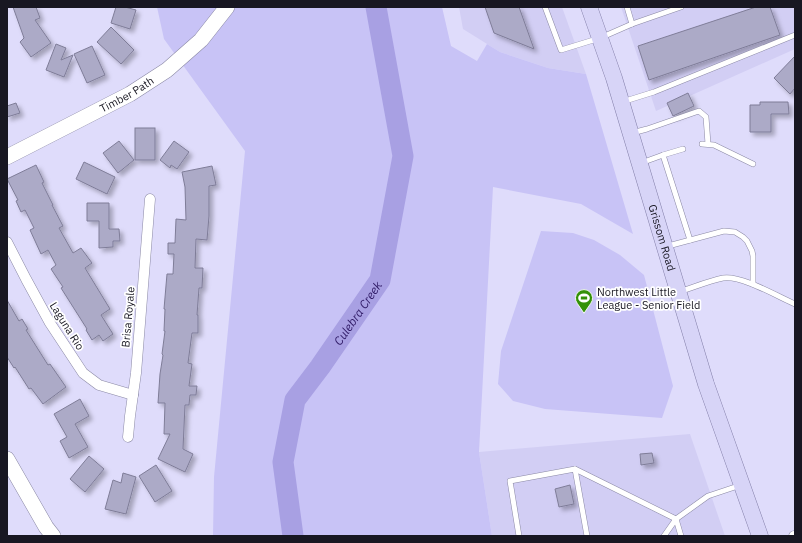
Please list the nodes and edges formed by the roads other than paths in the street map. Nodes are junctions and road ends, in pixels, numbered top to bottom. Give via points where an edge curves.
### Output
1 (227, 7) edge
2 (545, 7) edge
3 (589, 7) edge
4 (627, 7) edge
5 (681, 7) edge
6 (632, 24) junction
7 (795, 35) edge
8 (600, 38) junction
9 (621, 102) junction
10 (631, 134) junction
11 (702, 144) dead end
12 (708, 144) junction
13 (683, 149) dead end
14 (663, 155) junction
15 (7, 157) edge
16 (640, 163) junction
17 (753, 164) dead end
18 (150, 199) dead end
19 (690, 240) junction
20 (7, 242) edge
21 (665, 247) junction
22 (753, 284) junction
23 (678, 292) junction
24 (795, 304) edge
25 (132, 396) junction
26 (128, 437) dead end
27 (7, 460) edge
28 (575, 469) junction
29 (742, 485) junction
30 (676, 519) junction
31 (49, 533) edge
32 (519, 536) edge
33 (587, 536) edge
34 (664, 536) edge
35 (681, 536) edge
36 (760, 536) edge

1 - 15 street, Timber Path via 201,40 167,70 130,94
2 - 8 lane via 561,50
3 - 8 main road, Grissom Road
4 - 6 lane
5 - 6 lane
6 - 8 lane
7 - 9 lane via 654,92
8 - 9 main road, Grissom Road
9 - 10 main road, Grissom Road
10 - 12 lane via 699,111 706,117
10 - 16 main road, Grissom Road
11 - 12 lane
12 - 17 lane
13 - 14 lane
14 - 16 lane
14 - 19 lane
16 - 21 main road, Grissom Road
18 - 25 street, Brisa Royale
19 - 21 lane
19 - 22 lane via 724,231 735,232 743,237 750,246 753,256
20 - 25 street, Laguna Rio via 50,323 83,373 99,385
21 - 23 main road, Grissom Road
22 - 23 lane via 738,278 724,278
22 - 24 lane
23 - 29 main road, Grissom Road via 706,384
25 - 26 street, Brisa Royale
27 - 31 street
28 - 30 lane
28 - 32 lane via 510,481
28 - 33 lane
29 - 30 lane via 708,496
29 - 36 main road, Grissom Road
30 - 34 lane
30 - 35 lane

